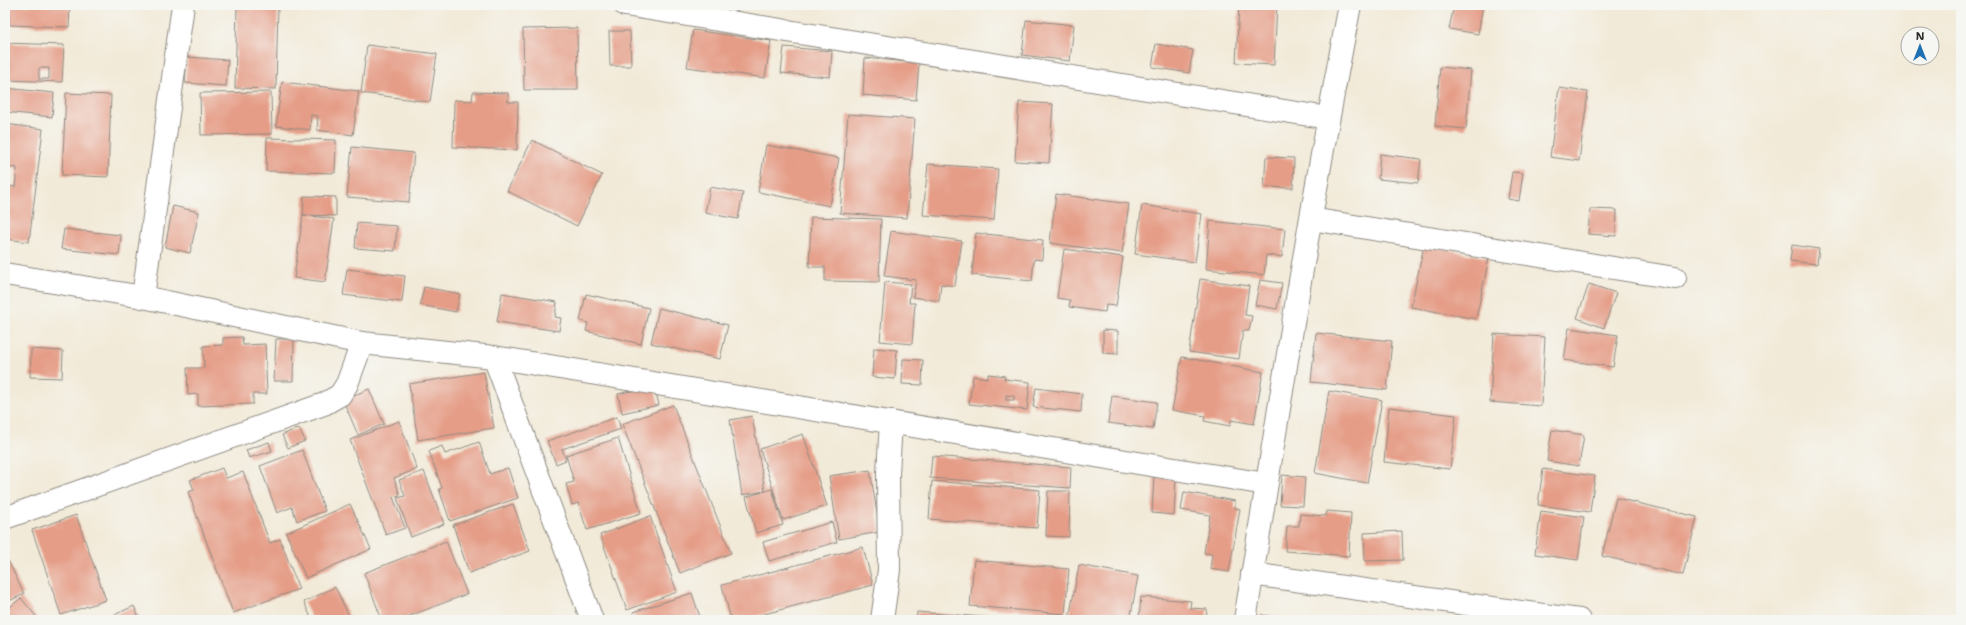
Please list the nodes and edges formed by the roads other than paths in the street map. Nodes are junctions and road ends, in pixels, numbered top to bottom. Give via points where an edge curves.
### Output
1 (183, 5) edge
2 (626, 5) edge
3 (1350, 5) edge
4 (1328, 118) junction
5 (1311, 219) junction
6 (5, 274) edge
7 (1675, 278) dead end
8 (143, 297) junction
9 (362, 342) junction
10 (494, 357) junction
11 (891, 422) junction
12 (1266, 484) junction
13 (5, 518) edge
14 (1252, 574) junction
15 (592, 620) edge
16 (882, 620) edge
17 (1245, 620) edge
18 (1579, 620) edge

1 - 8 street
2 - 4 street
3 - 4 street
4 - 5 street
5 - 7 street
5 - 12 street
6 - 8 street
8 - 9 street
9 - 10 street
9 - 13 street via 347,384 340,394 324,404
10 - 11 street
10 - 15 street
11 - 12 street
11 - 16 street via 888,473 890,570
12 - 14 street
14 - 17 street
14 - 18 street

